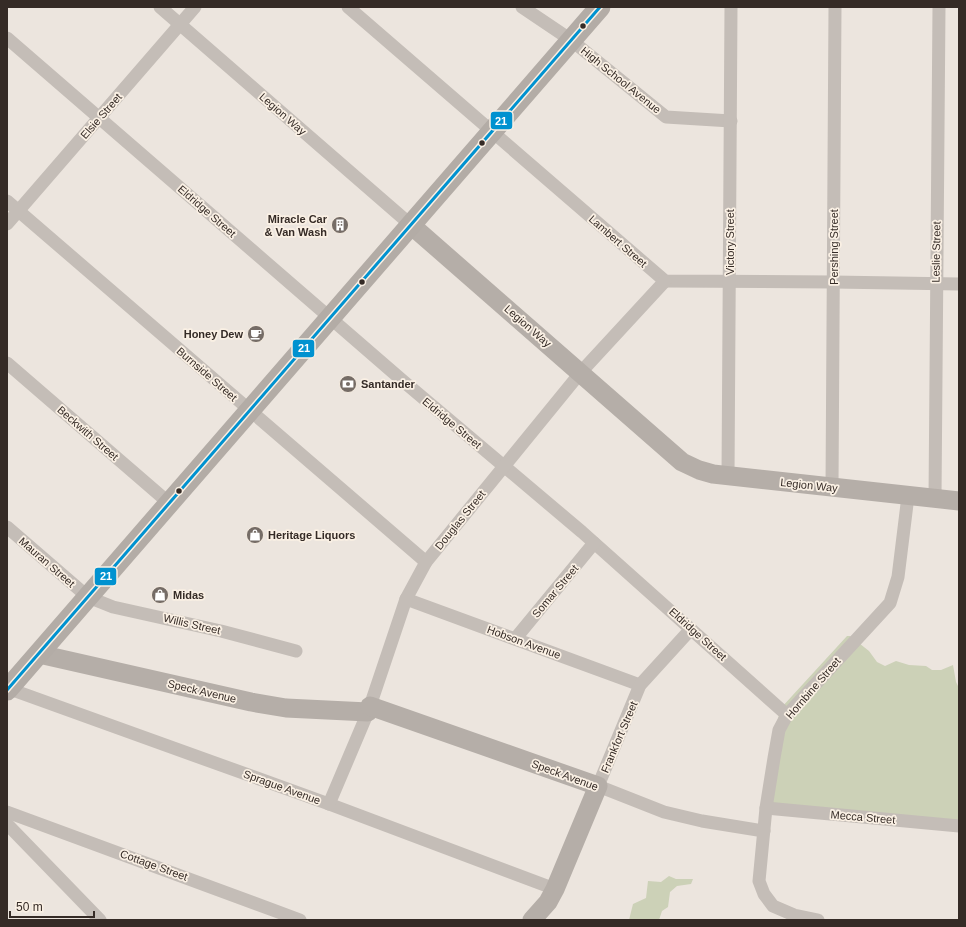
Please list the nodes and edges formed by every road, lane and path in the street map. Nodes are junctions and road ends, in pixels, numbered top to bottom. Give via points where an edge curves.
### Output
1 (160, 7) edge
2 (195, 7) edge
3 (348, 7) edge
4 (522, 7) edge
5 (600, 7) edge
6 (731, 7) edge
7 (835, 7) edge
8 (938, 7) edge
9 (180, 24) junction
10 (7, 38) edge
11 (571, 40) junction
12 (99, 118) junction
13 (730, 121) junction
14 (492, 132) junction
15 (7, 201) edge
16 (19, 211) junction
17 (7, 224) edge
18 (411, 225) junction
19 (730, 281) junction
20 (665, 282) junction
21 (833, 282) junction
22 (935, 284) junction
23 (959, 284) edge
24 (330, 318) junction
25 (7, 363) edge
26 (581, 372) junction
27 (249, 411) junction
28 (503, 466) junction
29 (728, 476) junction
30 (832, 487) junction
31 (908, 496) junction
32 (935, 498) junction
33 (959, 500) edge
34 (169, 503) junction
35 (7, 527) edge
36 (594, 543) junction
37 (426, 562) junction
38 (88, 597) junction
39 (406, 599) junction
40 (692, 629) junction
41 (515, 639) junction
42 (296, 651) dead end
43 (39, 654) junction
44 (640, 685) junction
45 (7, 689) edge
46 (369, 709) junction
47 (787, 715) junction
48 (598, 786) junction
49 (329, 804) junction
50 (766, 808) junction
51 (7, 812) edge
52 (7, 824) edge
53 (959, 826) edge
54 (764, 831) junction
55 (555, 889) junction
56 (812, 919) edge
57 (100, 920) edge
58 (300, 920) edge
59 (532, 920) edge

1 - 9 street, Legion Way
2 - 9 street, Elsie Street
3 - 14 street, Lambert Street
4 - 11 street, High School Avenue
5 - 11 main road
6 - 13 street, Victory Street
7 - 21 street, Pershing Street
8 - 22 street, Leslie Street
9 - 12 street, Elsie Street
9 - 18 street, Legion Way
10 - 12 street, Eldridge Street
11 - 13 street, High School Avenue via 666,117
11 - 14 main road
12 - 16 street, Elsie Street
12 - 24 street, Eldridge Street
13 - 19 street, Victory Street
14 - 18 main road
14 - 20 street, Lambert Street
15 - 16 street, Burnside Street
16 - 17 street, Elsie Street
16 - 27 street, Burnside Street
18 - 24 main road
18 - 26 street, Legion Way
19 - 20 street
19 - 21 street
19 - 29 street, Victory Street
20 - 26 street, Douglas Street
21 - 22 street
21 - 30 street, Pershing Street
22 - 23 street
22 - 32 street, Leslie Street
24 - 27 main road
24 - 28 street, Eldridge Street
25 - 34 street, Beckwith Street
26 - 28 street, Douglas Street
26 - 29 street, Legion Way via 682,462 700,470
27 - 34 main road
27 - 37 street, Burnside Street
28 - 36 street, Eldridge Street
28 - 37 street, Douglas Street
29 - 30 street, Legion Way
30 - 31 street, Legion Way
31 - 32 street, Legion Way
31 - 47 street, Hornbine Street via 898,578 890,603
32 - 33 street, Legion Way
34 - 38 main road
35 - 38 street, Mauran Street
36 - 40 street, Eldridge Street
36 - 41 street, Somar Street
37 - 39 street, Douglas Street
38 - 42 street, Willis Street via 113,607
38 - 43 main road
39 - 41 street, Hobson Avenue
39 - 46 street, Douglas Street
40 - 44 street, Frankfort Street
40 - 47 street, Eldridge Street
41 - 44 street, Hobson Avenue
43 - 45 main road
43 - 46 street, Speck Avenue via 286,708
44 - 48 street, Frankfort Street
45 - 49 street, Sprague Avenue
46 - 48 street, Speck Avenue
46 - 49 street, Douglas Street
47 - 50 street, Hornbine Street via 779,730
48 - 54 street, Speck Avenue via 664,812
48 - 55 street, Frankfort Street
49 - 55 street, Sprague Avenue
50 - 53 street, Mecca Street
50 - 54 street, Hornbine Street
51 - 58 street, Cottage Street
52 - 57 street
54 - 56 street, Hornbine Street via 759,881 764,894 773,906
55 - 59 street, Frankfort Street via 548,902

